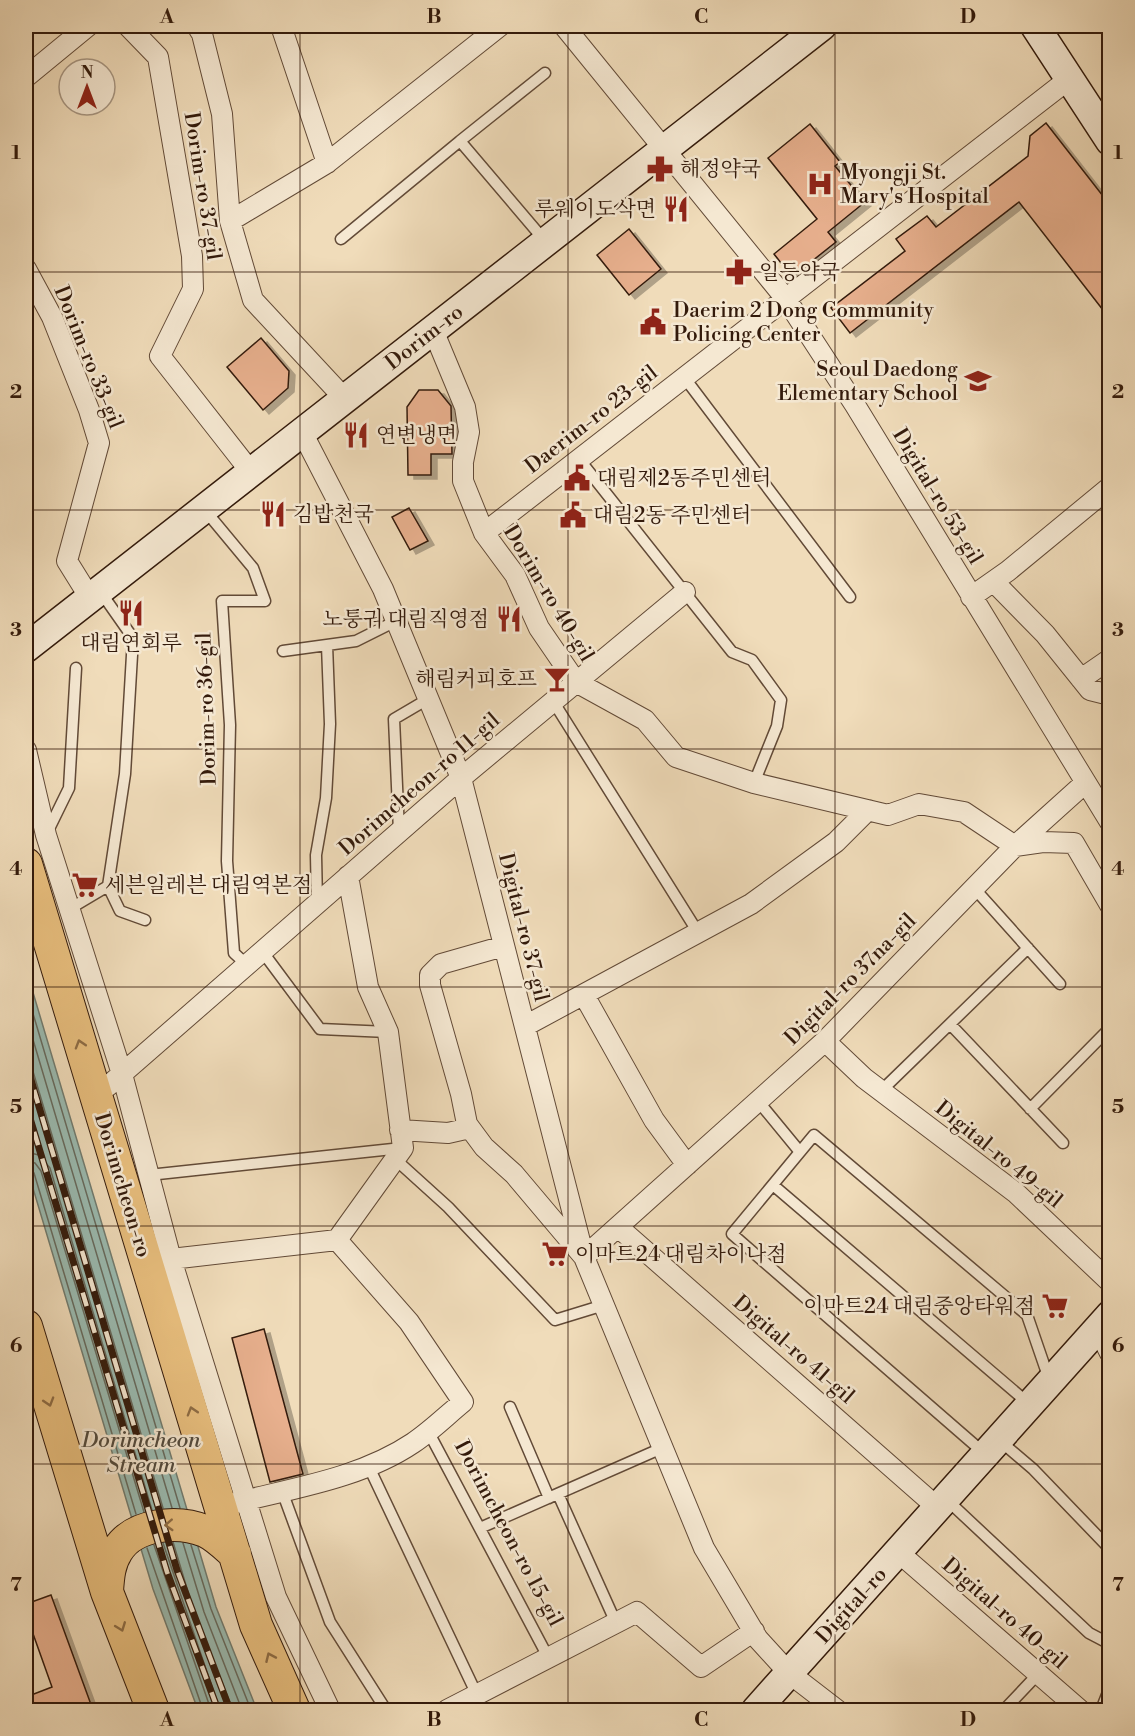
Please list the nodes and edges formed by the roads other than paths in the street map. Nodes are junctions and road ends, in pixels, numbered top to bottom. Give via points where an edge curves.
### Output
1 (88, 26) edge
2 (128, 26) edge
3 (197, 26) edge
4 (281, 26) edge
5 (500, 26) edge
6 (564, 26) edge
7 (822, 26) edge
8 (1035, 26) edge
9 (545, 73) dead end
10 (26, 77) edge
11 (1069, 79) junction
12 (460, 141) junction
13 (1110, 141) edge
14 (663, 150) junction
15 (327, 163) junction
16 (230, 221) junction
17 (341, 239) dead end
18 (545, 241) junction
19 (26, 269) edge
20 (786, 298) junction
21 (433, 330) junction
22 (684, 377) junction
23 (345, 399) junction
24 (302, 432) junction
25 (579, 459) junction
26 (251, 472) junction
27 (1110, 487) edge
28 (204, 508) junction
29 (484, 532) junction
30 (993, 582) junction
31 (685, 592) junction
32 (95, 594) junction
33 (850, 597) dead end
34 (971, 597) junction
35 (396, 621) junction
36 (327, 645) junction
37 (26, 648) edge
38 (283, 651) dead end
39 (1110, 659) edge
40 (76, 668) dead end
41 (1081, 680) junction
42 (576, 682) junction
43 (1110, 695) edge
44 (428, 699) junction
45 (553, 701) junction
46 (26, 750) edge
47 (461, 778) junction
48 (754, 783) junction
49 (1084, 783) junction
50 (868, 810) junction
51 (1110, 822) edge
52 (399, 832) junction
53 (46, 835) junction
54 (1015, 846) junction
55 (26, 864) edge
56 (348, 876) junction
57 (108, 886) junction
58 (974, 888) junction
59 (317, 903) junction
60 (1110, 905) edge
61 (71, 908) junction
62 (145, 920) dead end
63 (699, 934) junction
64 (504, 946) junction
65 (1028, 948) junction
66 (262, 951) junction
67 (247, 965) junction
68 (1060, 984) dead end
69 (584, 995) junction
70 (950, 1024) junction
71 (525, 1026) junction
72 (1110, 1029) edge
73 (388, 1032) junction
74 (825, 1041) junction
75 (122, 1074) junction
76 (881, 1091) junction
77 (95, 1093) junction
78 (758, 1101) junction
79 (1030, 1109) junction
80 (470, 1128) junction
81 (1063, 1143) dead end
82 (400, 1146) junction
83 (800, 1152) junction
84 (687, 1165) junction
85 (149, 1175) junction
86 (773, 1185) junction
87 (618, 1227) junction
88 (337, 1240) junction
89 (584, 1257) junction
90 (171, 1259) junction
91 (1110, 1282) edge
92 (604, 1305) junction
93 (26, 1326) edge
94 (1106, 1332) edge
95 (1050, 1382) junction
96 (1030, 1405) junction
97 (510, 1407) dead end
98 (428, 1431) junction
99 (992, 1447) junction
100 (662, 1448) junction
101 (368, 1465) junction
102 (282, 1491) junction
103 (554, 1496) junction
104 (234, 1503) junction
105 (942, 1503) junction
106 (480, 1528) junction
107 (229, 1548) junction
108 (1110, 1549) edge
109 (898, 1552) junction
110 (108, 1581) junction
111 (616, 1623) junction
112 (754, 1631) junction
113 (1110, 1644) edge
114 (548, 1658) junction
115 (789, 1673) junction
116 (1038, 1674) junction
117 (1110, 1687) edge
118 (477, 1695) junction
119 (153, 1710) edge
120 (294, 1710) edge
121 (330, 1710) edge
122 (386, 1710) edge
123 (447, 1710) edge
124 (756, 1710) edge
125 (837, 1710) edge
126 (1004, 1710) edge
127 (1080, 1710) edge
128 (1101, 1710) edge

1 - 10 street
2 - 26 street, Dorim-ro 37-gil via 158,57 192,256 193,290 160,356
3 - 16 street via 222,114
4 - 15 street
5 - 15 street
6 - 14 street, Digital-ro 53-gil
7 - 14 street, Dorim-ro
8 - 11 street
9 - 12 lane
11 - 13 street
11 - 20 street, Daerim-ro 23-gil
12 - 17 lane
12 - 18 lane
14 - 18 street, Dorim-ro
14 - 20 street, Digital-ro 53-gil
15 - 16 street
16 - 23 street via 253,300
18 - 21 street, Dorim-ro
19 - 32 street, Dorim-ro 33-gil via 52,317 99,443 67,561
20 - 22 street, Daerim-ro 23-gil
20 - 34 street, Digital-ro 53-gil
21 - 23 street, Dorim-ro
21 - 29 street, Dorim-ro 40-gil via 465,407 469,432 463,481
22 - 25 street, Daerim-ro 23-gil
22 - 33 lane
23 - 24 street, Dorim-ro
24 - 26 street, Dorim-ro
24 - 35 street, Digital-ro 37-gil
25 - 29 street, Daerim-ro 23-gil
25 - 31 lane
26 - 28 street, Dorim-ro
27 - 30 street
28 - 32 street, Dorim-ro
28 - 67 lane, Dorim-ro 36-gil via 253,568 264,601 222,601 230,725 227,861 234,953
29 - 42 street, Dorim-ro 40-gil via 515,575 539,628
30 - 34 street
30 - 41 street via 1046,634
31 - 42 street, Dorimcheon-ro 11-gil
31 - 48 lane via 732,652 752,660 781,700 777,726
32 - 37 street, Dorim-ro
32 - 57 lane via 134,638 125,774
34 - 49 street, Digital-ro 53-gil
35 - 36 lane via 356,642
35 - 44 street, Digital-ro 37-gil
36 - 38 lane
36 - 59 lane, Dorimcheon-ro 11-gil via 330,724 326,798 316,855
39 - 41 street
40 - 53 lane via 69,788
41 - 43 street via 1090,690
42 - 45 street, Dorimcheon-ro 11-gil
42 - 48 street, Dorim-ro 40-gil via 645,720 676,758
44 - 47 street, Digital-ro 37-gil
44 - 52 lane via 394,719
45 - 47 street, Dorimcheon-ro 11-gil
45 - 63 lane
46 - 53 street
47 - 52 street, Dorimcheon-ro 11-gil
47 - 64 street, Digital-ro 37-gil
48 - 50 street, Dorim-ro 40-gil
49 - 51 street, Digital-ro 53-gil
49 - 54 street, Digital-ro 37na-gil
50 - 54 street, Dorim-ro 40-gil via 888,815 919,804 964,812
50 - 63 street via 836,842 751,903
52 - 56 street, Dorimcheon-ro 11-gil
53 - 61 street
54 - 58 street, Digital-ro 37na-gil
54 - 60 street via 1074,843
77 -> 55 main road, Dorimcheon-ro
56 - 59 street, Dorimcheon-ro 11-gil
56 - 73 street via 368,987
57 - 61 lane
57 - 62 lane via 120,911
58 - 65 lane
58 - 74 street, Digital-ro 37na-gil
59 - 66 street, Dorimcheon-ro 11-gil
61 - 75 street
63 - 69 street
64 - 71 street, Digital-ro 37-gil
64 - 80 street via 441,964 430,975
65 - 68 lane
65 - 70 lane
66 - 67 street, Dorimcheon-ro 11-gil
66 - 73 lane via 320,1029
67 - 75 street, Dorimcheon-ro 11-gil
69 - 71 street
69 - 84 street via 654,1120
70 - 76 lane
70 - 79 lane
71 - 89 street, Digital-ro 37-gil
72 - 79 lane
73 - 82 street
74 - 76 street, Digital-ro 49-gil
74 - 78 street, Digital-ro 37na-gil
75 - 77 street, Dorimcheon-ro 11-gil
75 - 85 street
76 - 91 street, Digital-ro 49-gil via 1016,1193
104 -> 77 main road, Dorimcheon-ro
78 - 83 lane
78 - 84 street, Digital-ro 37na-gil
79 - 81 lane
80 - 82 street
80 - 89 street
82 - 85 lane, Dorimcheon-ro
82 - 88 street
82 - 92 lane via 448,1207 555,1320
83 - 86 lane
83 - 95 lane via 814,1135 1027,1315
84 - 87 street, Digital-ro 37na-gil
85 - 90 street
86 - 96 lane
86 - 99 lane via 732,1234
87 - 89 street, Digital-ro 37na-gil
87 - 105 street, Digital-ro 41-gil
88 - 90 street
88 - 98 street via 409,1322 463,1402
89 - 92 street, Digital-ro 37-gil
90 - 104 street
92 - 100 street, Digital-ro 37-gil
93 -> 110 main road
94 - 95 street, Digital-ro
95 - 96 street, Digital-ro
96 - 99 street, Digital-ro
97 - 103 lane
98 - 101 street via 412,1444
98 - 106 lane, Dorimcheon-ro 15-gil
99 - 105 street, Digital-ro
99 - 108 lane via 1033,1469
100 - 103 lane
100 - 112 street, Digital-ro 37-gil via 704,1548
101 - 102 street
101 - 118 lane
102 - 104 street
102 - 122 lane via 330,1622
103 - 106 lane
103 - 111 lane
104 - 107 main road, Dorimcheon-ro
104 - 121 street
105 - 109 street, Digital-ro
105 - 113 lane via 1089,1633
106 - 114 lane, Dorimcheon-ro 15-gil
107 -> 110 main road via 208,1532 186,1524 157,1526 130,1536 117,1551
120 -> 107 main road, Dorimcheon-ro via 256,1625
109 - 115 street, Digital-ro
109 - 116 street, Digital-ro 40-gil
110 -> 119 main road
111 - 112 street, Dorimcheon-ro 15-gil via 637,1612 701,1667
111 - 114 street, Dorimcheon-ro 15-gil
112 - 115 street, Digital-ro 37-gil
114 - 118 street, Dorimcheon-ro 15-gil
115 - 124 street, Digital-ro
115 - 125 street, Digital-ro 37-gil
116 - 126 lane
116 - 127 street, Digital-ro 40-gil
117 - 128 lane
118 - 123 street, Dorimcheon-ro 15-gil

